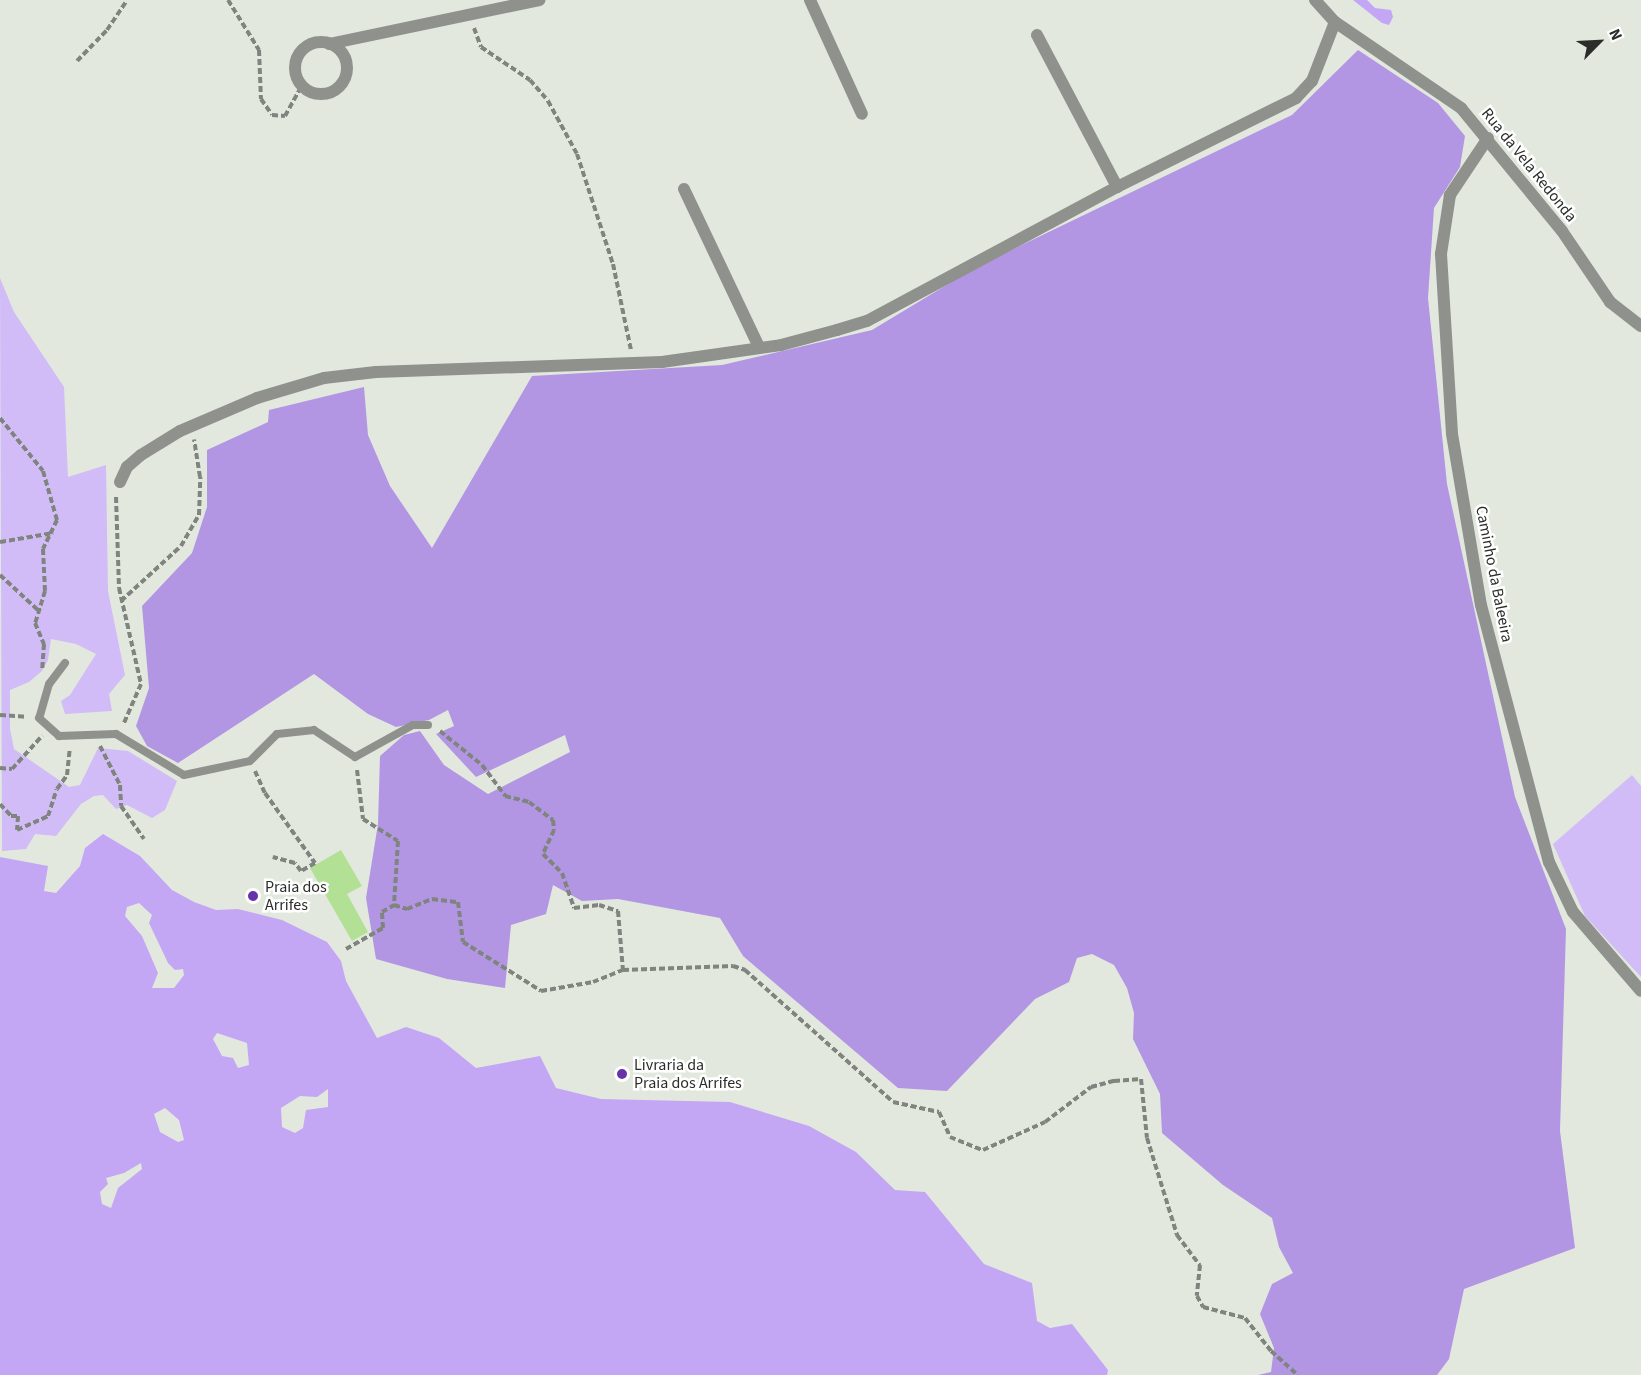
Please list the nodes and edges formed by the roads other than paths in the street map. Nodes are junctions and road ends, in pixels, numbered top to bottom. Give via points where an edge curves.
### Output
1 (539, 0) edge
2 (810, 0) edge
3 (1316, 0) edge
4 (1335, 22) junction
5 (1036, 35) dead end
6 (329, 44) junction
7 (862, 114) dead end
8 (1488, 138) junction
9 (1117, 187) junction
10 (684, 189) dead end
11 (1641, 326) edge
12 (759, 347) junction
13 (120, 482) road end
14 (65, 663) dead end
15 (428, 726) road end
16 (1641, 991) edge

1 - 6 street
2 - 7 street
3 - 4 street, Rua da Vela Redonda
4 - 8 street, Rua da Vela Redonda via 1461,108
4 - 9 street via 1312,81 1296,98
5 - 9 street
6 - 6 street via 344,55 344,83 337,90 318,94 302,86 295,68 302,50 319,42
8 - 11 street, Rua da Vela Redonda via 1562,231 1610,302
8 - 16 street, Caminho da Baleeira via 1450,195 1441,254 1452,434 1481,605 1549,862 1574,912
9 - 12 street via 867,321 781,345
10 - 12 street
12 - 13 street via 718,356 633,362 354,373 289,386 192,426 141,456 128,467
14 - 15 lane via 49,684 39,718 59,736 116,735 184,775 250,761 277,734 314,730 355,758 413,725

